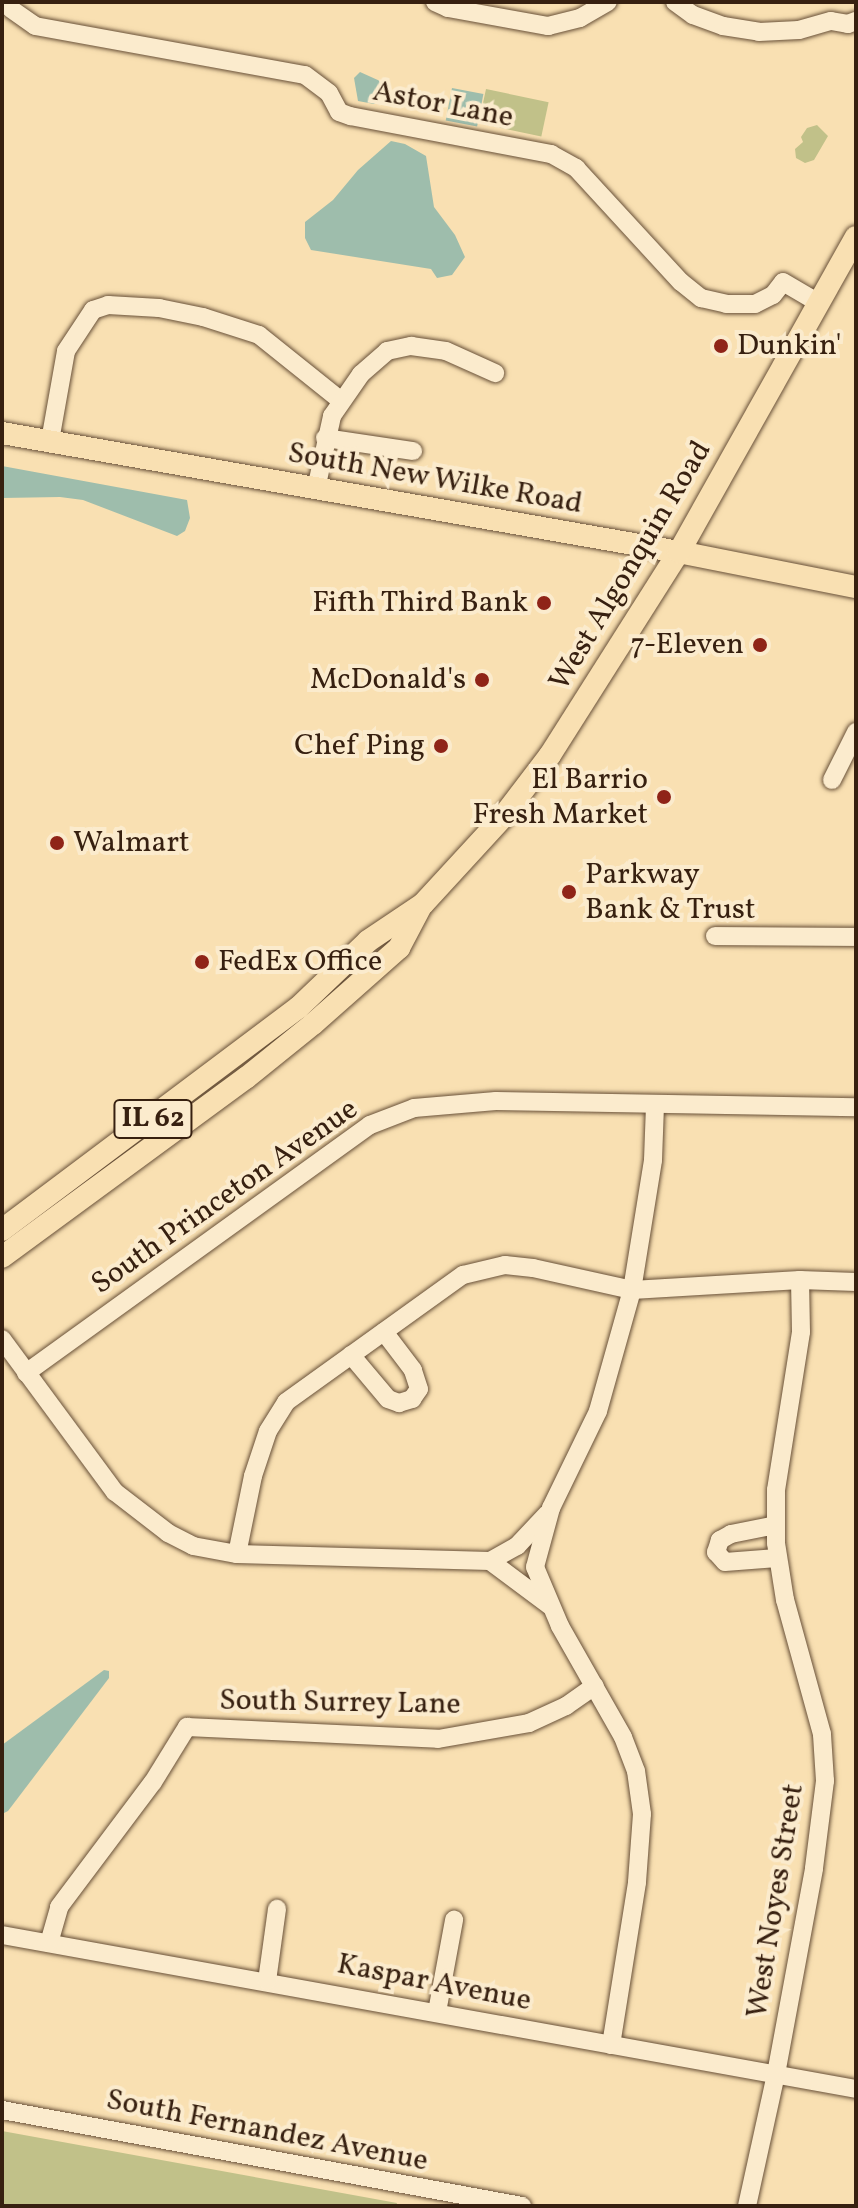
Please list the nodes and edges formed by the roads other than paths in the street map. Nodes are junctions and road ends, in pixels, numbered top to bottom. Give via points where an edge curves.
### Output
1 (608, 2) edge
2 (675, 2) edge
3 (444, 4) edge
4 (10, 10) edge
5 (830, 12) edge
6 (856, 21) edge
7 (856, 237) edge
8 (819, 303) junction
9 (495, 373) dead end
10 (340, 400) junction
11 (2, 433) edge
12 (325, 438) junction
13 (50, 441) junction
14 (413, 451) dead end
15 (316, 489) junction
16 (679, 552) junction
17 (856, 587) edge
18 (856, 732) edge
19 (832, 780) dead end
20 (423, 904) junction
21 (715, 936) dead end
22 (856, 937) edge
23 (655, 1105) junction
24 (856, 1107) edge
25 (2, 1230) edge
26 (2, 1257) edge
27 (800, 1280) junction
28 (856, 1282) edge
29 (632, 1290) junction
30 (384, 1332) junction
31 (2, 1339) edge
32 (351, 1355) junction
33 (26, 1373) junction
34 (550, 1511) junction
35 (776, 1525) junction
36 (237, 1554) junction
37 (777, 1558) junction
38 (490, 1561) junction
39 (551, 1607) junction
40 (595, 1686) junction
41 (277, 1909) dead end
42 (454, 1920) dead end
43 (2, 1935) edge
44 (49, 1943) junction
45 (267, 1981) junction
46 (437, 2012) junction
47 (611, 2045) junction
48 (776, 2074) junction
49 (856, 2089) edge
50 (2, 2110) edge
51 (490, 2203) edge
52 (522, 2206) edge
53 (747, 2206) edge

1 - 3 street via 580,18 548,26
2 - 5 street via 723,26 759,32 799,30
4 - 8 street, Astor Lane via 35,26 305,75 329,93 339,112 350,116 551,154 576,168 701,298 755,304 773,295 783,282
5 - 6 street via 848,24
7 - 8 main road, West Algonquin Road / IL 62
8 - 16 main road, West Algonquin Road / IL 62
9 - 10 street via 446,351 411,346 387,351
10 - 12 street
10 - 13 street via 259,335 188,314 108,305 93,310 66,351
11 - 13 main road, South New Wilke Road
12 - 14 street
12 - 15 street
13 - 15 main road, South New Wilke Road
15 - 16 main road, South New Wilke Road
16 - 17 main road, South New Wilke Road
16 - 20 main road, West Algonquin Road / IL 62 via 550,755 502,818
18 - 19 street
20 - 25 main road, West Algonquin Road / IL 62 via 368,941 298,1008
20 - 26 main road, West Algonquin Road / IL 62 via 399,948 313,1024
21 - 22 street
23 - 24 street, South Princeton Avenue
23 - 29 street via 653,1160
23 - 33 street, South Princeton Avenue via 496,1101 414,1108 370,1125
27 - 28 street
27 - 29 street
27 - 35 street, West Noyes Street via 801,1332 776,1490
29 - 30 street via 505,1265 463,1275
29 - 34 street via 598,1411
30 - 32 street
30 - 32 street via 413,1370 419,1389 412,1399 388,1399
31 - 33 street
32 - 36 street via 286,1402 268,1431
33 - 36 street via 115,1492 193,1546
34 - 38 street via 517,1546
34 - 39 street via 535,1567
35 - 37 street, West Noyes Street
35 - 37 street via 731,1534 720,1540 716,1552 725,1562
36 - 38 street
37 - 48 street, West Noyes Street via 822,1734 825,1781
38 - 39 street
39 - 40 street
40 - 44 street, South Surrey Lane via 529,1723 438,1739 187,1727 153,1782 59,1907
40 - 47 street via 636,1771 642,1814 637,1882
41 - 45 street
42 - 46 street
43 - 44 street, Kaspar Avenue
44 - 45 street, Kaspar Avenue
45 - 46 street, Kaspar Avenue
46 - 47 street, Kaspar Avenue
47 - 48 street, Kaspar Avenue
48 - 49 street, Kaspar Avenue
48 - 53 street, West Noyes Street
50 - 51 street, South Fernandez Avenue
51 - 52 street, South Fernandez Avenue

